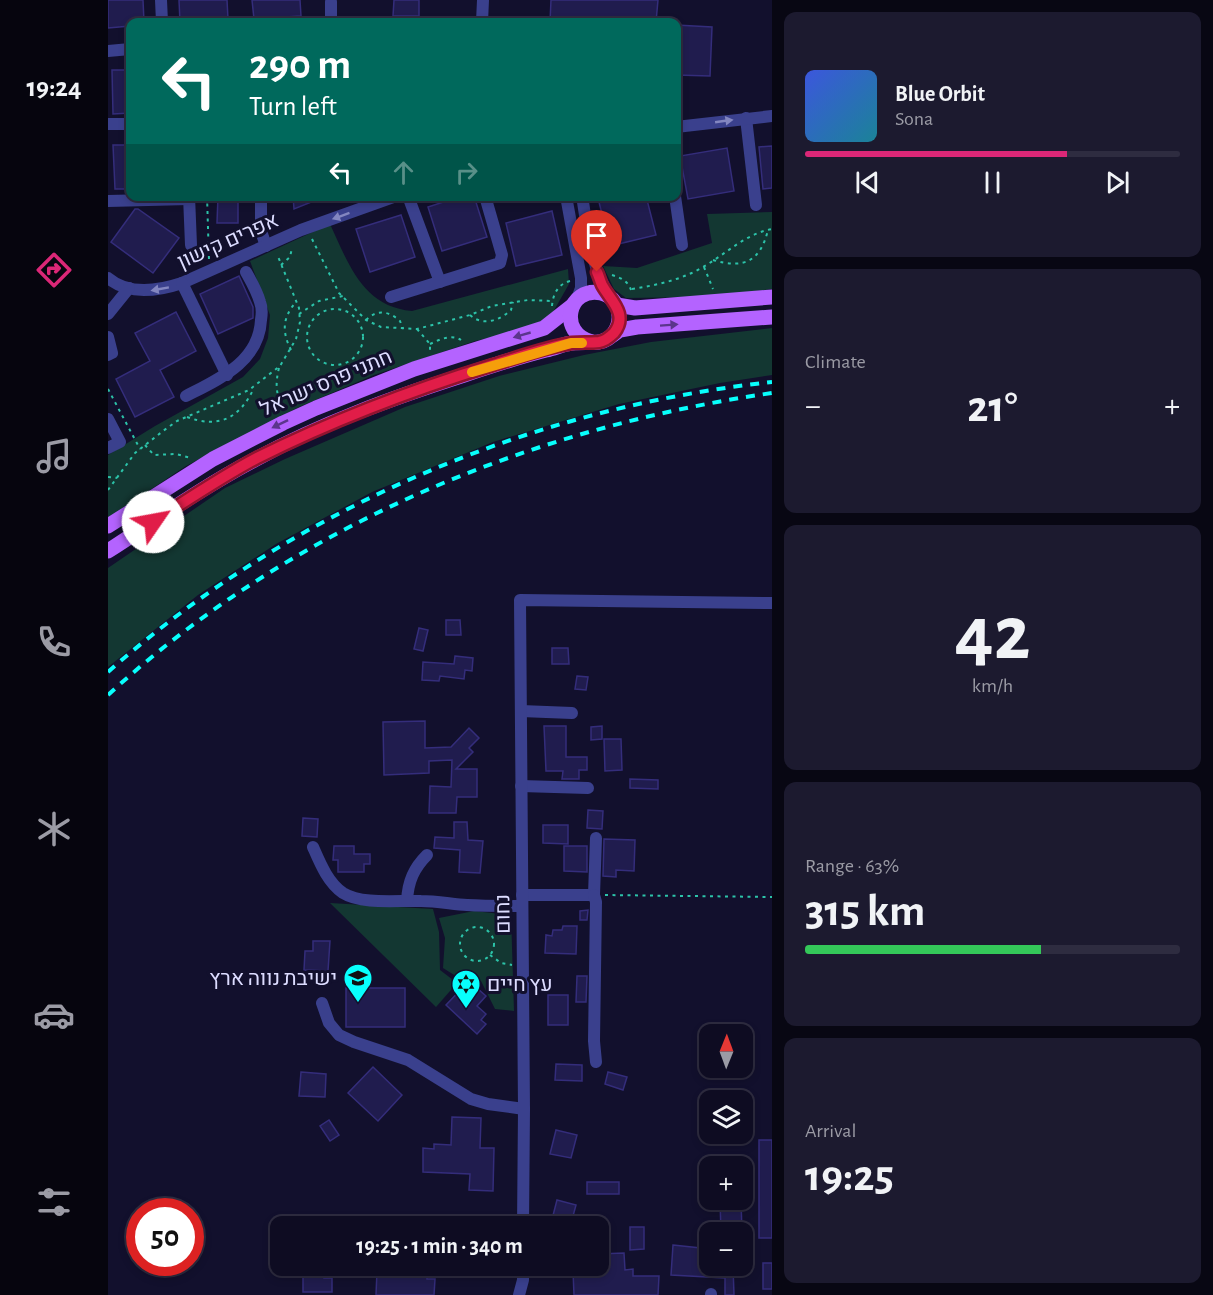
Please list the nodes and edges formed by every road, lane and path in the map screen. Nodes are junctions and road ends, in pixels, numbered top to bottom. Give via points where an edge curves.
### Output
1 (161, 0) edge
2 (483, 0) edge
3 (331, 2) dead end
4 (162, 18) edge
5 (331, 18) edge
6 (482, 18) edge
7 (126, 49) edge
8 (108, 51) edge
9 (772, 116) edge
10 (746, 118) junction
11 (108, 124) edge
12 (126, 124) edge
13 (681, 127) edge
14 (126, 200) edge
15 (108, 201) edge
16 (189, 201) edge
17 (207, 201) edge
18 (261, 201) edge
19 (383, 201) edge
20 (410, 201) edge
21 (486, 201) edge
22 (567, 201) edge
23 (583, 201) edge
24 (676, 201) edge
25 (756, 205) dead end
26 (772, 229) edge
27 (768, 230) junction
28 (291, 235) junction
29 (190, 245) dead end
30 (682, 245) dead end
31 (266, 246) junction
32 (714, 260) junction
33 (281, 265) dead end
34 (704, 267) junction
35 (209, 271) junction
36 (246, 272) dead end
37 (597, 272) junction
38 (108, 278) edge
39 (581, 278) junction
40 (440, 282) junction
41 (182, 283) junction
42 (129, 288) junction
43 (632, 289) junction
44 (342, 296) dead end
45 (391, 297) dead end
46 (772, 297) edge
47 (296, 302) dead end
48 (513, 302) dead end
49 (614, 302) junction
50 (718, 302) junction
51 (575, 303) junction
52 (635, 308) junction
53 (358, 313) dead end
54 (108, 314) edge
55 (299, 314) dead end
56 (470, 315) dead end
57 (772, 317) edge
58 (355, 318) junction
59 (366, 320) dead end
60 (556, 320) junction
61 (403, 329) dead end
62 (417, 329) dead end
63 (298, 330) dead end
64 (308, 332) junction
65 (613, 335) junction
66 (108, 337) edge
67 (592, 342) junction
68 (430, 344) junction
69 (476, 349) junction
70 (291, 350) dead end
71 (108, 355) edge
72 (429, 364) junction
73 (280, 366) dead end
74 (227, 375) junction
75 (255, 386) dead end
76 (108, 388) edge
77 (186, 396) dead end
78 (187, 417) dead end
79 (296, 417) junction
80 (108, 419) edge
81 (145, 445) dead end
82 (108, 448) edge
83 (140, 449) dead end
84 (200, 467) junction
85 (108, 477) edge
86 (117, 478) dead end
87 (108, 526) edge
88 (108, 551) edge
89 (772, 603) edge
90 (520, 711) junction
91 (572, 713) dead end
92 (521, 786) junction
93 (588, 788) dead end
94 (596, 838) dead end
95 (313, 847) dead end
96 (427, 855) dead end
97 (594, 895) junction
98 (772, 897) edge
99 (407, 901) junction
100 (522, 901) junction
101 (490, 955) junction
102 (523, 966) junction
103 (322, 1003) dead end
104 (596, 1062) dead end
105 (524, 1108) junction
106 (523, 1216) edge
107 (523, 1276) edge
108 (523, 1280) junction
109 (519, 1295) edge
110 (526, 1295) edge

1 - 4 street
2 - 6 street
3 - 5 street
7 - 8 street
9 - 10 street
13 -> 10 street
10 - 25 street
11 - 12 street
14 - 15 street
16 - 29 street
17 - 35 path
18 - 31 street via 261,231
19 -> 28 street, אפרים קישון
20 - 40 street
21 - 40 street via 502,255 500,263
22 - 39 street
23 - 37 street
24 - 30 street
26 - 27 path
27 - 32 path via 743,240
27 - 32 path via 764,246 748,261 738,265
28 - 31 street, אפרים קישון
28 - 33 path via 290,257
31 - 35 street, אפרים קישון
32 - 34 path
34 - 43 path via 674,280
34 - 50 path
35 - 41 street, אפרים קישון
36 - 74 street via 261,303 261,327 245,359
37 - 43 path via 622,278
37 - 49 street
38 - 42 street, אפרים קישון
39 - 51 street
39 - 60 path via 556,289 552,309
40 - 45 street
41 -> 42 street, אפרים קישון via 155,290
41 - 74 street
42 - 54 street
43 - 52 path
44 - 55 path via 319,301
46 - 50 main road
47 - 70 path via 285,321 285,336
48 - 56 path via 511,309 496,320 483,321
49 - 51 main road via 598,292 583,295
49 - 52 main road
49 - 65 main road via 620,320
50 - 52 main road
51 - 60 main road, חתני פרס ישראל
51 - 67 main road via 570,314 573,329
53 - 58 path
65 -> 57 main road via 638,327
58 - 64 path via 347,312 327,311 318,316
58 - 64 path via 361,326 363,343 353,359 344,364 319,360 312,353
59 - 61 path via 372,314 387,313 400,321
60 -> 69 main road, חתני פרס ישראל via 531,333
62 - 68 path
63 - 64 path
65 - 67 main road
66 - 71 street via 112,353
67 - 88 main road, חתני פרס ישראל via 571,343 472,372 324,427 224,477
68 - 69 path via 445,337 458,338
68 - 72 path
69 - 72 main road, חתני פרס ישראל
72 - 79 main road, חתני פרס ישראל
73 - 79 path via 275,381 278,397 283,409
74 - 77 street
75 - 78 path via 248,401 226,420 206,422
76 - 83 path
79 -> 84 main road, חתני פרס ישראל
80 - 82 street via 120,442
81 - 84 path via 154,455 185,456
84 - 87 main road, חתני פרס ישראל
85 - 86 path
89 - 90 street, נחום via 520,600
90 - 91 street
90 - 92 street, נחום
92 - 93 street
92 - 100 street, נחום
94 - 97 street
95 - 99 street via 322,868 344,893 358,898
96 - 99 street via 410,879
97 - 98 path
97 - 100 street
97 - 104 street
99 - 100 street via 469,905
100 - 102 street, נחום
101 - 101 path via 495,944 491,933 483,927 466,931 460,946 466,957 478,961
101 - 102 path via 501,963
102 - 105 street, נחום
103 - 105 street via 329,1023 339,1035 408,1060 471,1099
105 - 106 street, נחום
107 - 108 street
108 - 109 street
108 - 110 street

